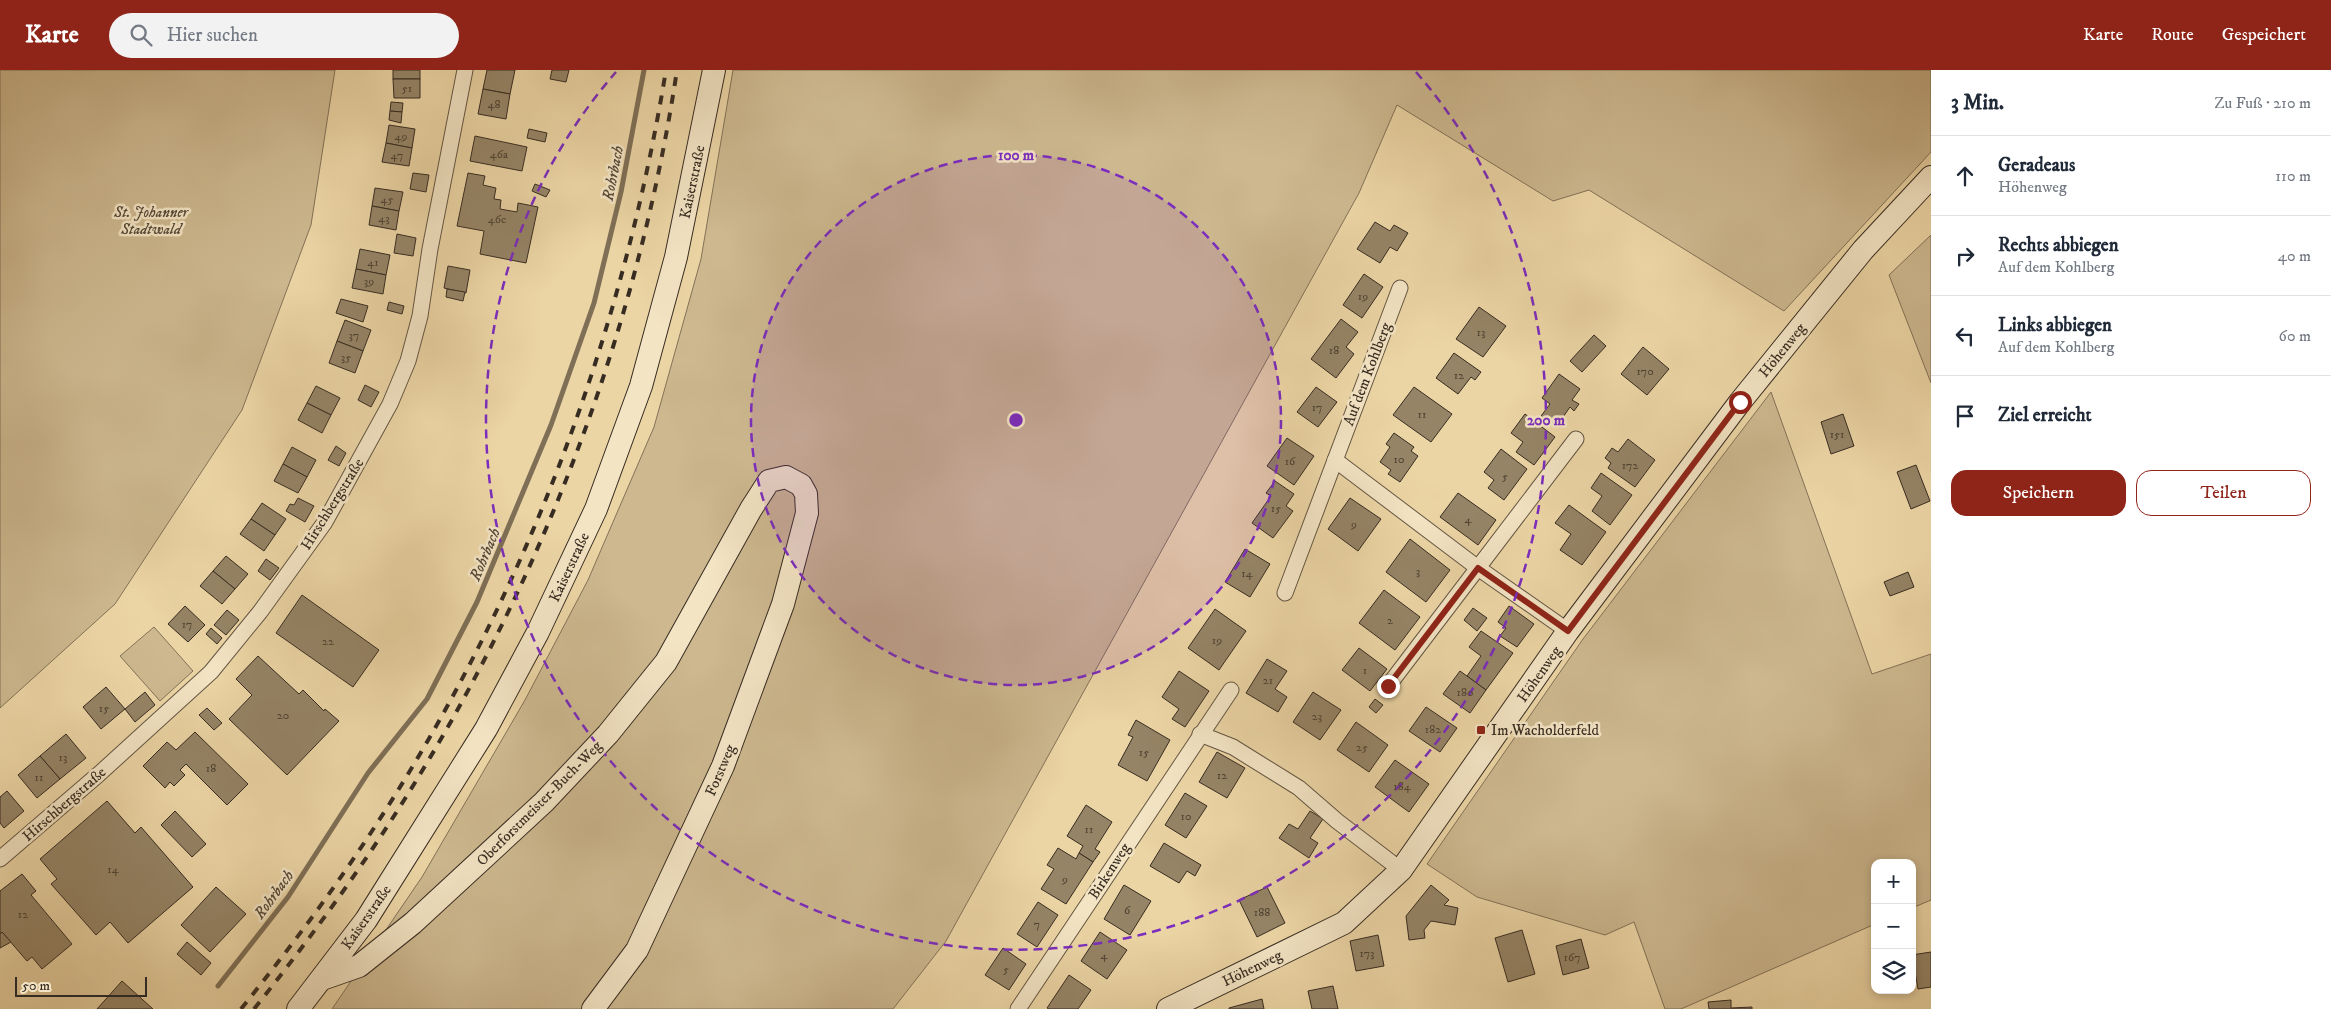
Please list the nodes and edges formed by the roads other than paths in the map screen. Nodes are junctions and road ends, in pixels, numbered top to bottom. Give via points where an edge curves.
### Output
1 (465, 70) edge
2 (714, 70) edge
3 (1931, 177) edge
4 (1400, 288) dead end
5 (1576, 439) dead end
6 (1335, 460) junction
7 (807, 513) joint
8 (1478, 568) junction
9 (1285, 593) dead end
10 (1568, 631) junction
11 (1388, 686) dead end
12 (1231, 690) dead end
13 (1200, 734) junction
14 (0, 859) edge
15 (1401, 870) junction
16 (322, 979) junction
17 (298, 1009) edge
18 (593, 1009) edge
19 (1018, 1009) edge
20 (1168, 1009) edge

1 - 14 street, Hirschbergstraße via 420,316 408,362 390,404 325,522 260,612 211,672
2 - 16 street, Kaiserstraße via 676,257 641,386 596,509 538,632 486,729 366,920
3 - 10 street, Höhenweg via 1863,250 1740,402
4 - 6 street, Auf dem Kohlberg
5 - 8 street
6 - 8 street
6 - 9 street, Auf dem Kohlberg
7 - 16 street, Oberforstmeister-Buch-Weg via 806,494 801,485 786,477 770,481 751,509 666,662 608,734 544,802 412,923 359,966
7 - 18 street, Forstweg via 783,604 723,766 637,950
8 - 10 street
8 - 11 street
10 - 15 street, Höhenweg
12 - 13 street, Birkenweg
13 - 15 street via 1233,747 1299,788 1337,822
13 - 19 street, Birkenweg
15 - 20 street, Höhenweg via 1344,923
16 - 17 street, Kaiserstraße

